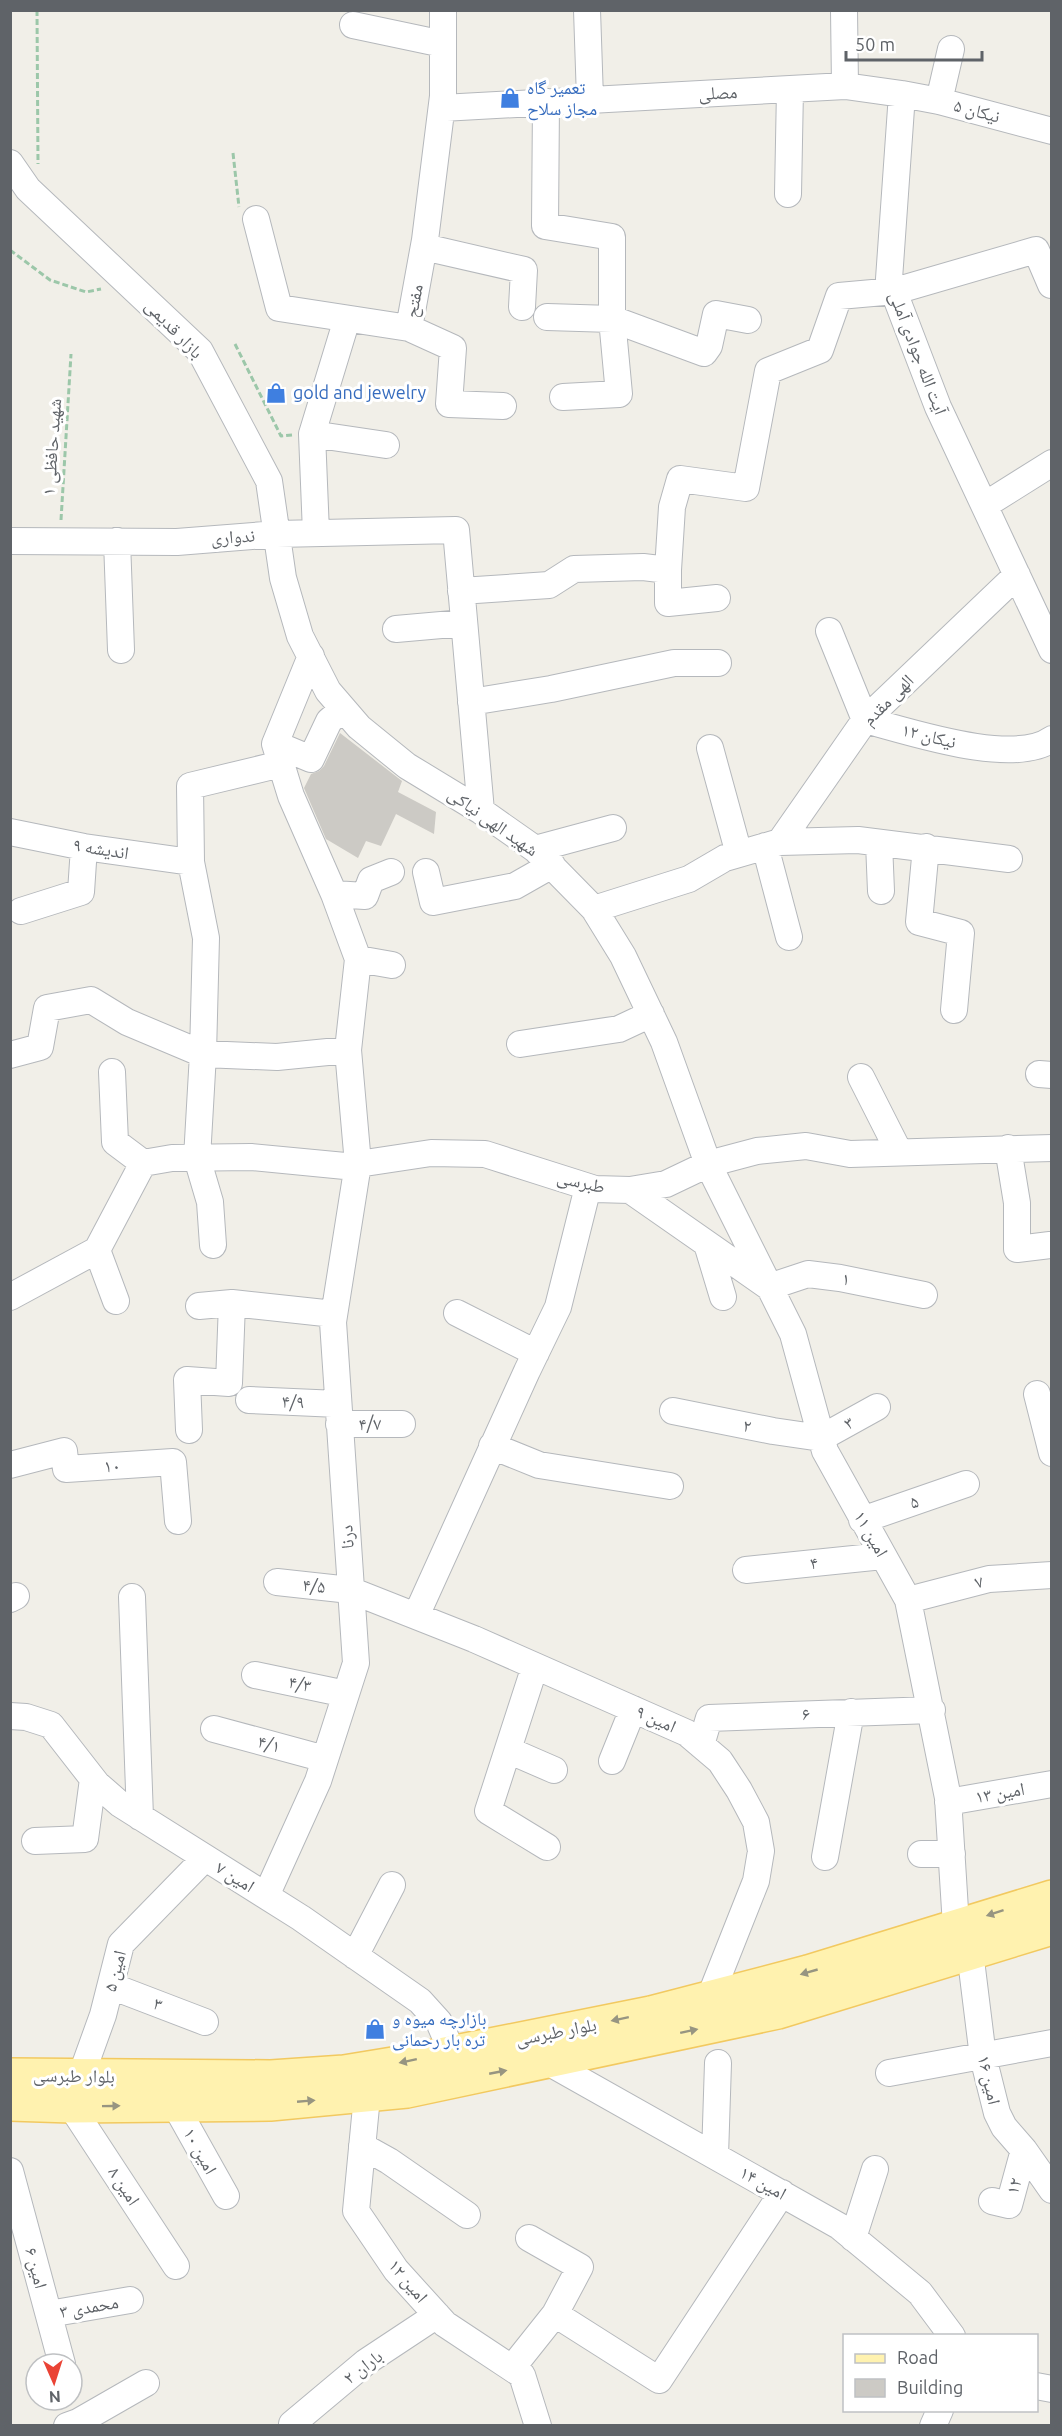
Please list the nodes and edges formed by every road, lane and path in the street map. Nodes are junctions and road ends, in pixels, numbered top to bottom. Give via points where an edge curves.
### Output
1 (37, 10) edge
2 (443, 10) edge
3 (587, 10) edge
4 (844, 10) edge
5 (353, 25) dead end
6 (443, 44) junction
7 (951, 49) dead end
8 (845, 86) junction
9 (790, 89) junction
10 (902, 94) junction
11 (590, 99) junction
12 (939, 101) junction
13 (546, 102) junction
14 (442, 108) junction
15 (1052, 132) edge
16 (233, 153) dead end
17 (10, 163) edge
18 (788, 194) dead end
19 (38, 199) junction
20 (256, 219) joint
21 (424, 247) junction
22 (10, 250) edge
23 (1051, 285) edge
24 (101, 289) dead end
25 (894, 291) junction
26 (522, 307) dead end
27 (547, 317) dead end
28 (347, 319) junction
29 (612, 319) junction
30 (748, 320) dead end
31 (409, 328) junction
32 (235, 344) dead end
33 (71, 354) dead end
34 (563, 397) dead end
35 (503, 406) dead end
36 (312, 434) junction
37 (386, 445) dead end
38 (1052, 463) edge
39 (985, 505) junction
40 (316, 533) junction
41 (277, 534) junction
42 (10, 541) edge
43 (59, 541) junction
44 (117, 541) junction
45 (668, 570) junction
46 (1017, 575) junction
47 (461, 591) junction
48 (717, 598) dead end
49 (464, 623) junction
50 (396, 629) dead end
51 (829, 631) dead end
52 (1050, 646) edge
53 (121, 650) dead end
54 (311, 656) junction
55 (718, 663) dead end
56 (471, 702) junction
57 (344, 709) junction
58 (865, 720) junction
59 (1052, 739) edge
60 (710, 748) dead end
61 (278, 754) junction
62 (481, 811) junction
63 (613, 828) dead end
64 (10, 832) edge
65 (879, 843) junction
66 (772, 844) junction
67 (84, 847) junction
68 (926, 847) junction
69 (739, 854) junction
70 (543, 857) junction
71 (1009, 859) dead end
72 (191, 862) junction
73 (391, 872) dead end
74 (426, 872) dead end
75 (881, 891) dead end
76 (334, 894) junction
77 (594, 909) junction
78 (21, 911) dead end
79 (789, 937) dead end
80 (358, 959) junction
81 (392, 965) dead end
82 (954, 1010) dead end
83 (651, 1014) junction
84 (520, 1044) dead end
85 (348, 1050) junction
86 (203, 1054) junction
87 (10, 1055) edge
88 (112, 1072) dead end
89 (861, 1077) dead end
90 (1008, 1148) junction
91 (1052, 1148) edge
92 (899, 1152) junction
93 (197, 1158) junction
94 (143, 1163) junction
95 (358, 1164) junction
96 (708, 1164) junction
97 (588, 1187) junction
98 (630, 1190) junction
99 (707, 1244) junction
100 (213, 1245) dead end
101 (1050, 1245) dead end
102 (97, 1250) junction
103 (769, 1287) junction
104 (924, 1295) dead end
105 (10, 1297) edge
106 (723, 1297) dead end
107 (116, 1301) dead end
108 (232, 1304) junction
109 (199, 1306) dead end
110 (456, 1313) dead end
111 (334, 1314) junction
112 (536, 1353) junction
113 (1037, 1394) dead end
114 (249, 1400) dead end
115 (877, 1407) dead end
116 (673, 1411) dead end
117 (338, 1414) junction
118 (402, 1424) dead end
119 (189, 1430) dead end
120 (821, 1438) junction
121 (492, 1446) junction
122 (1052, 1453) edge
123 (10, 1465) edge
124 (966, 1485) dead end
125 (670, 1486) dead end
126 (862, 1520) junction
127 (178, 1521) dead end
128 (883, 1556) junction
129 (746, 1570) dead end
130 (1052, 1575) edge
131 (277, 1582) dead end
132 (350, 1590) junction
133 (132, 1597) dead end
134 (909, 1600) junction
135 (416, 1616) junction
136 (534, 1666) junction
137 (255, 1675) dead end
138 (346, 1694) junction
139 (633, 1709) junction
140 (932, 1710) junction
141 (851, 1712) junction
142 (10, 1716) edge
143 (213, 1730) dead end
144 (701, 1745) junction
145 (508, 1750) junction
146 (325, 1759) junction
147 (612, 1761) dead end
148 (554, 1770) dead end
149 (93, 1779) junction
150 (1052, 1784) edge
151 (948, 1802) junction
152 (140, 1817) junction
153 (35, 1841) dead end
154 (547, 1846) dead end
155 (921, 1854) dead end
156 (952, 1854) junction
157 (825, 1857) dead end
158 (205, 1858) junction
159 (392, 1884) dead end
160 (266, 1896) junction
161 (1052, 1897) edge
162 (1052, 1928) edge
163 (963, 1939) junction
164 (355, 1956) junction
165 (111, 1986) junction
166 (710, 1997) junction
167 (205, 2022) dead end
168 (1052, 2043) edge
169 (452, 2052) junction
170 (983, 2057) junction
171 (548, 2062) junction
172 (718, 2063) dead end
173 (889, 2073) dead end
174 (10, 2075) edge
175 (76, 2091) junction
176 (367, 2096) junction
177 (10, 2104) edge
178 (175, 2105) junction
179 (363, 2146) junction
180 (1024, 2150) junction
181 (715, 2156) junction
182 (875, 2169) dead end
183 (10, 2171) edge
184 (1052, 2190) edge
185 (782, 2193) junction
186 (226, 2196) dead end
187 (992, 2201) dead end
188 (467, 2215) dead end
189 (529, 2238) dead end
190 (853, 2238) junction
191 (176, 2266) dead end
192 (130, 2300) dead end
193 (49, 2314) junction
194 (555, 2314) junction
195 (437, 2315) junction
196 (951, 2334) edge
197 (59, 2352) edge
198 (512, 2368) junction
199 (146, 2383) dead end
200 (939, 2412) edge
201 (74, 2418) edge
202 (292, 2424) dead end
203 (538, 2426) edge
204 (933, 2426) edge

1 - 19 path
2 - 6 street, مفتح
3 - 11 street
4 - 8 street
5 - 6 street
6 - 14 street, مفتح
7 - 12 street
8 - 9 street, مصلی
8 - 10 street
9 - 11 street, مصلی
9 - 18 street
10 - 12 street, نیکان ۵
10 - 25 street, آیت الله جوادی آملی via 889,279
11 - 13 street, مصلی
12 - 15 street, نیکان ۵
13 - 14 street, مصلی
13 - 29 street via 545,226 612,237
14 - 21 street, مفتح
16 - 20 path via 239,211
17 - 19 street, بازار قدیمی
19 - 41 street, بازار قدیمی via 200,351 269,481
20 - 28 street, مفتح via 279,308
21 - 26 street via 524,270
21 - 31 street, مفتح
22 - 24 path via 50,280 86,292
23 - 25 street via 1036,250
25 - 39 street, آیت الله جوادی آملی via 938,407
25 - 45 street via 839,296 820,350 768,371 746,488 680,479 672,507
27 - 29 street
28 - 31 street, مفتح
28 - 36 street
29 - 30 street via 704,352 710,346 716,315
29 - 34 street via 619,394
31 - 35 street via 453,348 449,404
32 - 36 path via 281,436
33 - 43 path, شهید حافظی ۱
36 - 37 street
36 - 40 street
38 - 39 street
39 - 46 street, آیت الله جوادی آملی
40 - 41 street, ندواری
40 - 47 street, ندواری via 456,530
41 - 44 street, ندواری via 177,542
41 - 54 street, شهید الهی نیاکی via 283,578 300,636
42 - 43 street, ندواری
43 - 44 street, ندواری
44 - 53 street
45 - 47 street via 574,569 549,585
45 - 48 street via 668,603
46 - 52 street, آیت الله جوادی آملی
46 - 58 street, الهی مقدم
47 - 49 street
49 - 50 street
49 - 56 street
51 - 58 street
54 - 57 street, شهید الهی نیاکی via 328,691
54 - 61 street
55 - 56 street via 674,663
56 - 62 street
57 - 61 street via 329,721 311,759
57 - 62 street, شهید الهی نیاکی via 359,727 407,766
58 - 59 street, نیکان ۱۲ via 975,748 1010,749 1044,744
58 - 66 street, الهی مقدم
60 - 69 street
61 - 72 street via 190,786
61 - 76 street via 291,796
62 - 70 street, شهید الهی نیاکی
63 - 70 street
64 - 67 street, اندیشه ۹
65 - 66 street via 858,840
65 - 68 street
65 - 75 street
66 - 69 street
66 - 79 street
67 - 72 street, اندیشه ۹
67 - 78 street via 81,892
68 - 71 street
68 - 82 street via 920,922 961,933
69 - 77 street via 724,858 689,879
70 - 74 street via 514,886 433,902
70 - 77 street, شهید الهی نیاکی
72 - 86 street via 206,938
73 - 76 street via 371,880 365,896
76 - 80 street
77 - 83 street, شهید الهی نیاکی via 623,956
80 - 81 street
80 - 85 street, درنا
83 - 84 street via 619,1029
83 - 96 street, شهید الهی نیاکی
85 - 86 street via 277,1057
85 - 95 street, درنا
86 - 87 street via 127,1022 91,1000 47,1008 40,1047
86 - 93 street
88 - 94 street via 115,1142
89 - 92 street
90 - 91 street, طبرسی
90 - 92 street, طبرسی
90 - 101 street via 1017,1203 1017,1250
92 - 96 street, طبرسی via 850,1154 806,1146 757,1151
93 - 94 street, طبرسی
93 - 95 street, طبرسی via 251,1157
93 - 100 street via 210,1202
94 - 102 street
95 - 97 street, طبرسی via 431,1153 485,1154
95 - 111 street, درنا
96 - 98 street, طبرسی via 666,1184
96 - 103 street, امین ۱۱
97 - 98 street, طبرسی
97 - 112 street via 558,1307
98 - 99 street
99 - 103 street
99 - 106 street
102 - 105 street
102 - 107 street
103 - 104 street, ۱ via 808,1274
103 - 120 street, امین ۱۱ via 793,1334
108 - 109 street
108 - 111 street
108 - 119 street via 229,1383 187,1380
110 - 112 street
111 - 117 street, درنا
112 - 121 street
113 - 122 street
114 - 117 street, ۴/۹
115 - 120 street, ۳
116 - 120 street, ۲
117 - 118 street, ۴/۷
117 - 132 street, درنا
120 - 126 street, امین ۱۱
121 - 125 street via 539,1465
121 - 135 street
123 - 127 street, ۱۰ via 64,1451 66,1469 173,1462
124 - 126 street, ۵
126 - 128 street, امین ۱۱
128 - 129 street, ۴
128 - 134 street, امین ۱۱
130 - 134 street, ۷ via 989,1579
131 - 132 street, ۴/۵
132 - 135 street, امین ۹
132 - 138 street, درنا via 356,1663
133 - 152 street
134 - 140 street, امین ۱۱
135 - 136 street, امین ۹
136 - 139 street, امین ۹
136 - 145 street
137 - 138 street, ۴/۳
138 - 146 street, درنا
139 - 144 street, امین ۹ via 687,1733
139 - 147 street
140 - 141 street, ۶
140 - 151 street, امین ۱۱
141 - 144 street, ۶ via 709,1718
141 - 157 street
142 - 149 street, امین ۷ via 51,1725
143 - 146 street, ۴/۱
144 - 166 street, امین ۹ via 720,1761 739,1790 756,1822 761,1851 756,1881
145 - 148 street
145 - 154 street via 488,1811
146 - 160 street, درنا
149 - 152 street, امین ۷
149 - 153 street via 85,1839
150 - 151 street, امین ۱۳
151 - 156 street, امین ۱۱
152 - 158 street, امین ۷
155 - 156 street
156 - 163 street, امین ۱۱
158 - 160 street, امین ۷
158 - 165 street, امین ۵ via 121,1944
159 - 164 street
160 - 164 street, امین ۷
161 -> 163 main road, بلوار طبرسی
162 - 163 main road, بلوار طبرسی
163 -> 166 main road, بلوار طبرسی
163 - 170 street, امین ۱۶
171 -> 163 main road, بلوار طبرسی via 778,2012
164 - 169 street, امین ۷ via 420,2001 439,2022
165 - 167 street, ۳
165 - 175 street, امین ۵
166 -> 169 main road, بلوار طبرسی via 651,2013
168 - 170 street
169 -> 175 main road, بلوار طبرسی via 334,2073
170 - 173 street
170 - 180 street, امین ۱۶ via 997,2113
176 -> 171 main road, بلوار طبرسی
171 - 181 street, امین ۱۴
172 - 181 street
174 - 175 main road, بلوار طبرسی
175 - 177 main road, بلوار طبرسی
175 -> 178 main road, بلوار طبرسی
175 - 191 street, امین ۸
178 -> 176 main road, بلوار طبرسی via 270,2104
176 - 179 street, امین ۱۲
178 - 186 street, امین ۱۰
179 - 188 street
179 - 195 street, امین ۱۲ via 356,2211 396,2270
180 - 184 street, امین ۱۶
180 - 187 street, ۱۲ via 1009,2205
181 - 185 street, امین ۱۴
182 - 190 street
183 - 193 street, امین ۶
185 - 190 street, امین ۱۴
185 - 194 street via 659,2380
189 - 194 street via 580,2267
190 - 196 street, امین ۱۴ via 920,2293
192 - 193 street, محمدی ۳
193 - 197 street, امین ۶
194 - 198 street
195 - 198 street, امین ۱۲
195 - 202 street, باران ۲ via 366,2362
198 - 203 street, امین ۱۲ via 522,2374
199 - 201 street
200 - 204 street

